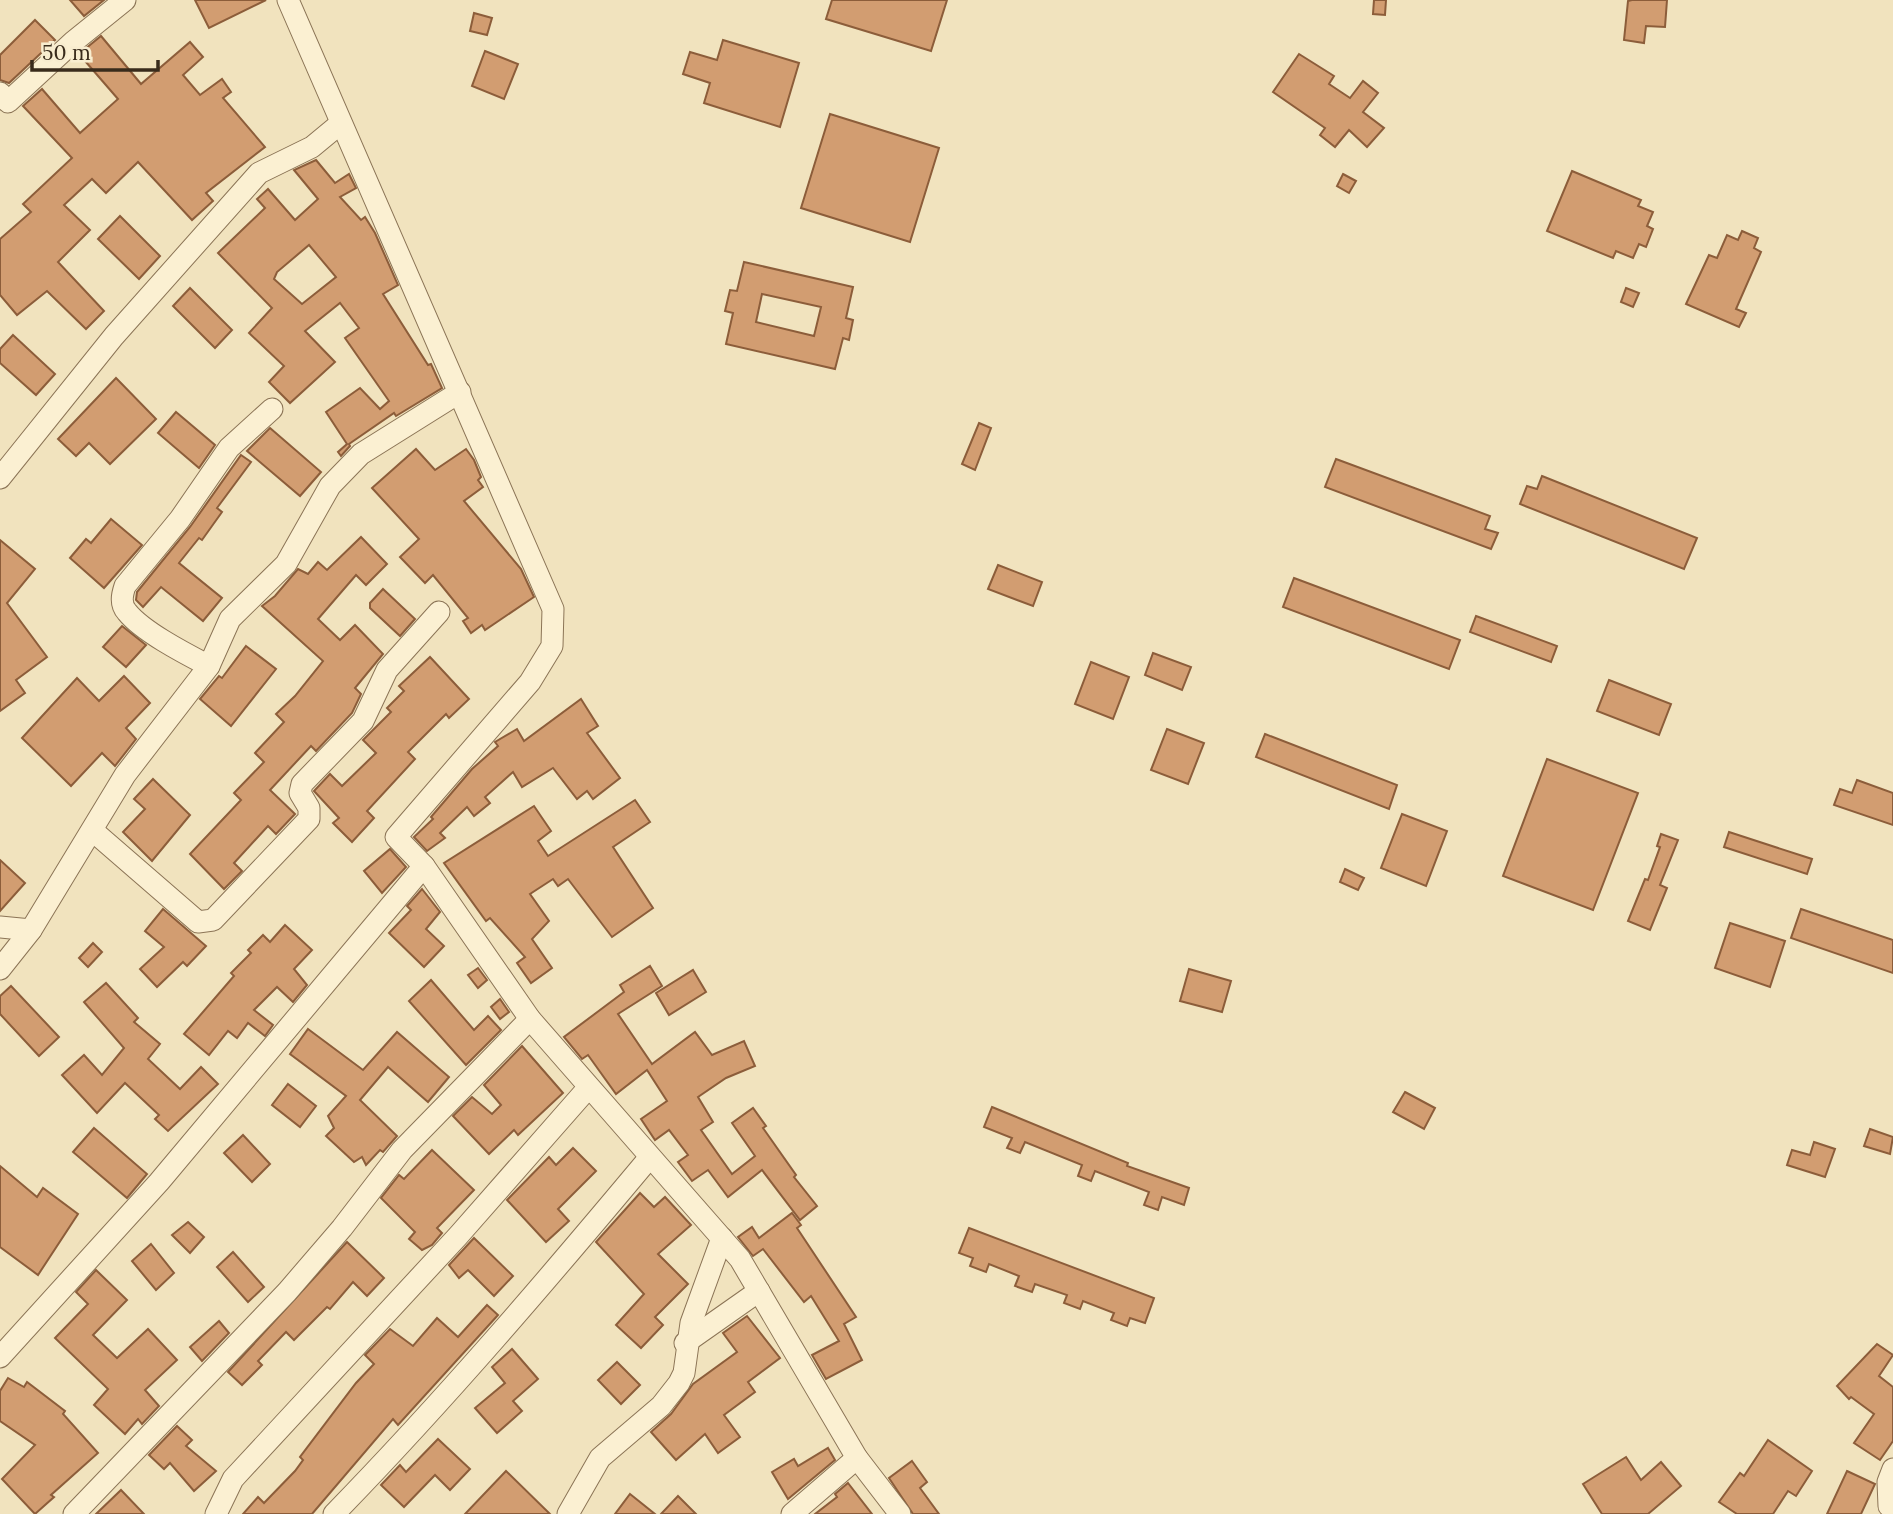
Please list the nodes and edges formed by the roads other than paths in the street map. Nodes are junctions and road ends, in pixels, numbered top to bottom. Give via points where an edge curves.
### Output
1 (125, 0) edge
2 (288, 0) edge
3 (0, 93) edge
4 (341, 123) junction
5 (460, 392) junction
6 (272, 409) dead end
7 (6, 451) edge
8 (0, 478) edge
9 (439, 612) dead end
10 (209, 667) junction
11 (93, 831) junction
12 (424, 866) junction
13 (0, 926) edge
14 (32, 930) junction
15 (0, 969) edge
16 (530, 1019) junction
17 (587, 1088) junction
18 (650, 1157) junction
19 (722, 1238) junction
20 (759, 1291) junction
21 (685, 1343) junction
22 (0, 1357) edge
23 (857, 1458) junction
24 (1893, 1469) edge
25 (1893, 1509) edge
26 (74, 1514) edge
27 (216, 1514) edge
28 (334, 1514) edge
29 (568, 1514) edge
30 (792, 1514) edge
31 (900, 1514) edge

1 - 3 street via 8,102
2 - 4 street
4 - 5 street
4 - 7 street via 312,147 259,173 114,336 46,424
5 - 10 street via 343,470 286,564 230,619
5 - 12 street via 553,609 552,646 530,682 396,837
6 - 10 street via 229,448 180,519 125,586 121,598 126,611 176,649
7 - 8 street
9 - 11 street via 387,670 363,721 302,785 300,793 309,808 309,819 213,920 198,922
10 - 11 street via 125,775
11 - 14 street
12 - 16 street
12 - 22 street via 159,1182
13 - 14 street
14 - 15 street
16 - 17 street
16 - 26 street via 402,1150 287,1292
17 - 18 street
17 - 27 street via 458,1236 233,1479
18 - 19 street
18 - 28 street via 529,1300
19 - 20 street
19 - 21 street
20 - 21 street
20 - 23 street
21 - 29 street via 679,1383 661,1406 600,1458
23 - 30 street
23 - 31 street
24 - 25 street via 1887,1493

